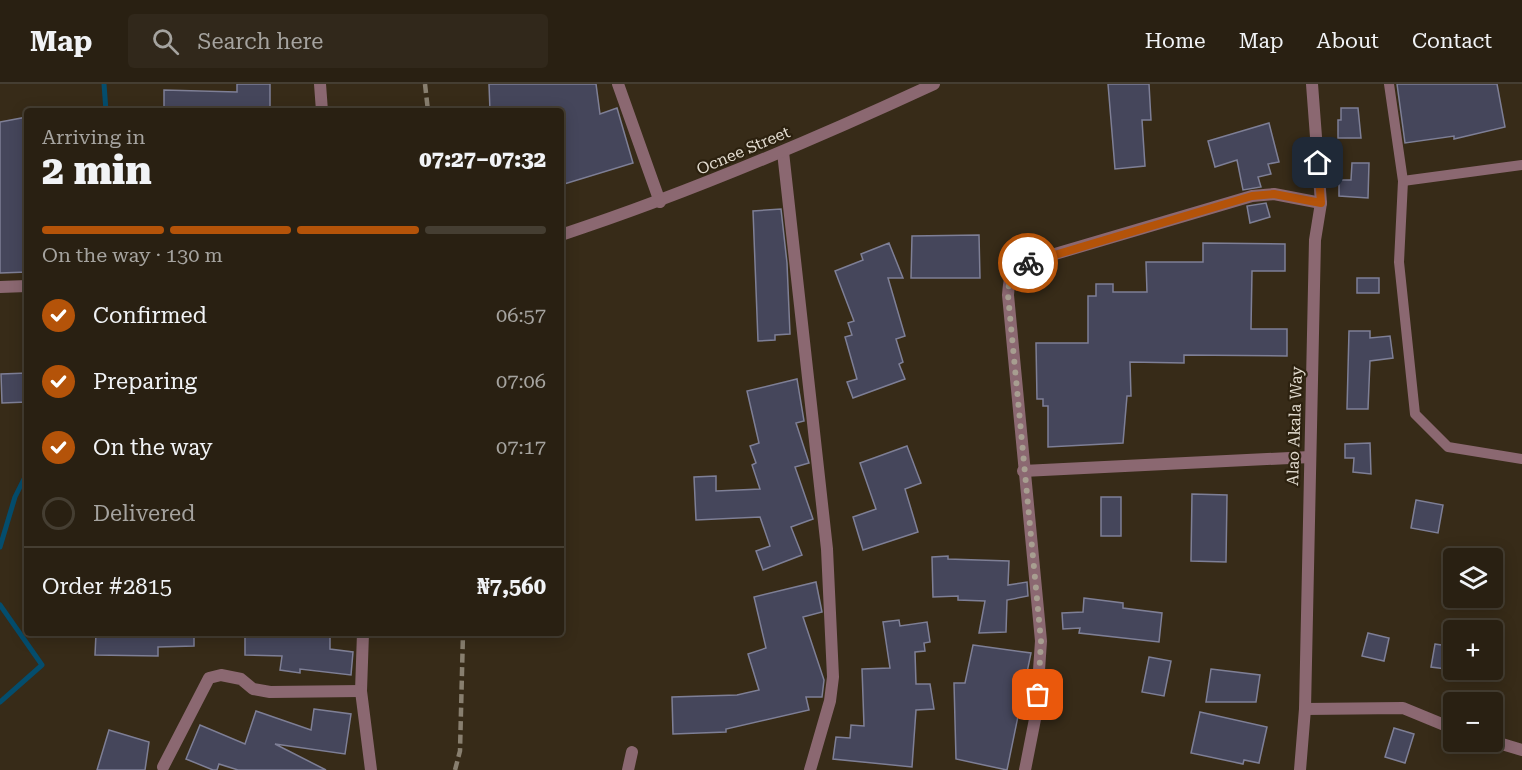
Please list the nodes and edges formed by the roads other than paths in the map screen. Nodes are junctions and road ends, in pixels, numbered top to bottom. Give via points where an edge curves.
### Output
1 (320, 84) edge
2 (618, 84) edge
3 (934, 84) edge
4 (1312, 84) edge
5 (1389, 84) edge
6 (322, 108) edge
7 (783, 152) junction
8 (1522, 165) edge
9 (1403, 181) junction
10 (660, 202) junction
11 (1321, 203) junction
12 (564, 234) edge
13 (24, 286) edge
14 (0, 287) edge
15 (1310, 457) junction
16 (1522, 459) edge
17 (1023, 471) junction
18 (363, 636) edge
19 (362, 691) junction
20 (1305, 709) junction
21 (1443, 724) edge
22 (1503, 744) edge
23 (1522, 750) edge
24 (632, 752) dead end
25 (163, 767) dead end
26 (371, 770) edge
27 (628, 770) edge
28 (810, 770) edge
29 (1025, 770) edge
30 (1300, 770) edge

1 - 6 street
2 - 10 street
3 - 7 street, Ocnee Street
4 - 11 street, Alao Akala Way
5 - 9 lane
7 - 10 street, Ocnee Street
7 - 28 street via 827,549 833,677
8 - 9 lane
9 - 16 lane via 1399,262 1415,414 1448,447
10 - 12 street, Ocnee Street
11 - 15 street, Alao Akala Way via 1315,240
11 - 17 street via 1274,194 1252,196 1016,267 1009,278 1008,295
13 - 14 street
15 - 17 street
15 - 20 street, Alao Akala Way
17 - 29 street via 1041,641 1036,714
18 - 19 street
19 - 25 street via 270,692 252,689 241,679 221,675 209,678
19 - 26 street
20 - 21 street via 1403,708
20 - 30 street, Alao Akala Way
22 - 23 street
24 - 27 street

